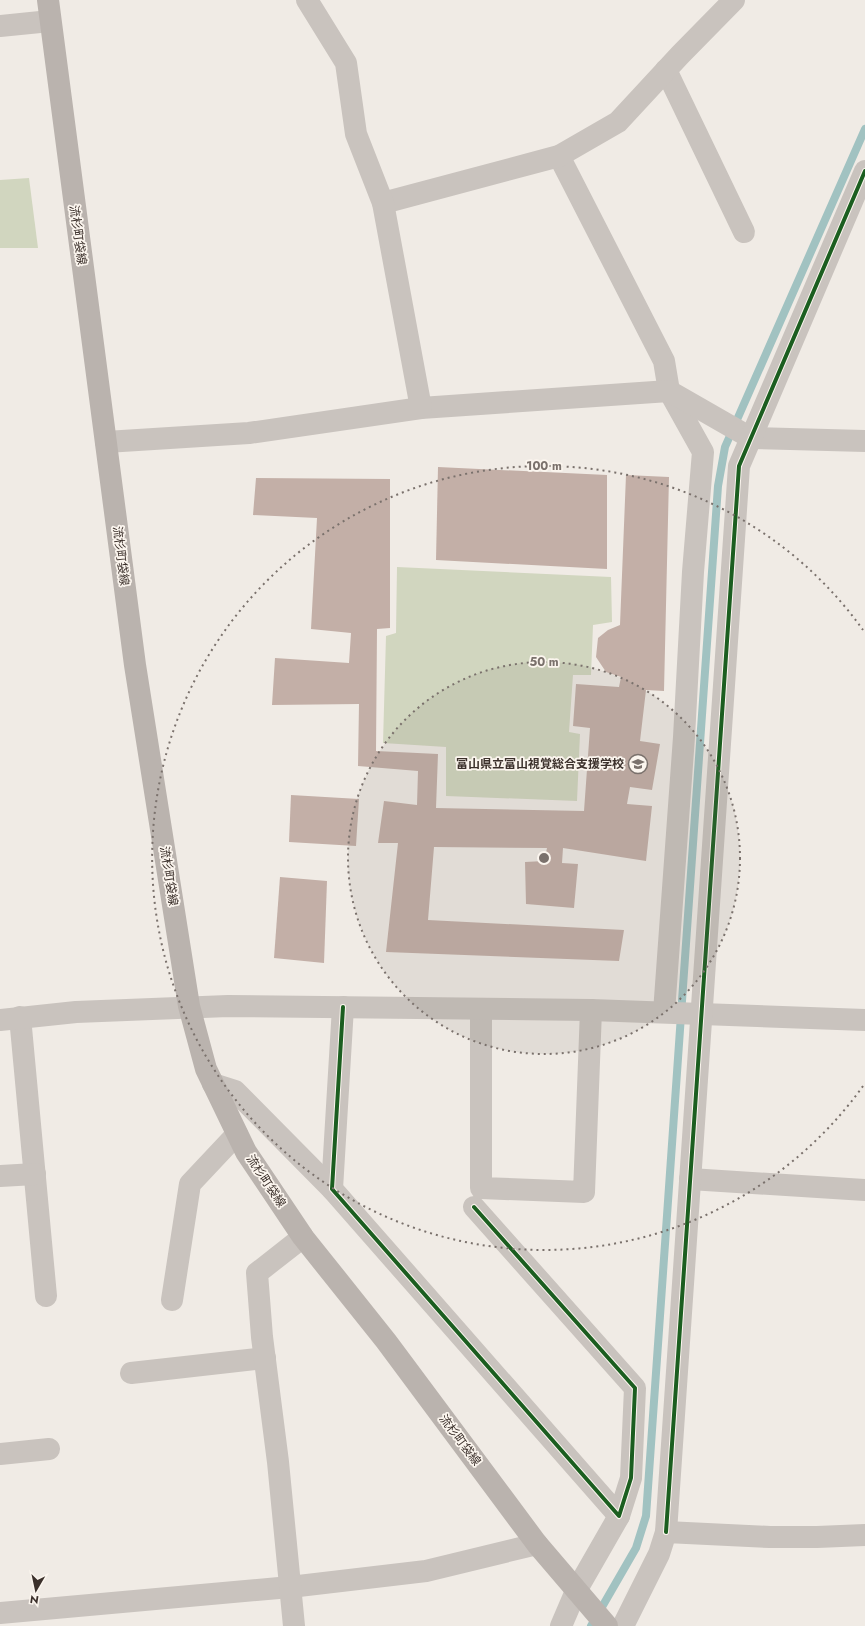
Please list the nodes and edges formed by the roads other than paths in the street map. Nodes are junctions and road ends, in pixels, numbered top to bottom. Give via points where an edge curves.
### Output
1 (48, 0) edge
2 (307, 0) edge
3 (734, 0) edge
4 (50, 21) junction
5 (0, 26) edge
6 (666, 70) junction
7 (559, 156) junction
8 (865, 171) edge
9 (383, 203) junction
10 (744, 232) dead end
11 (669, 391) junction
12 (421, 408) junction
13 (751, 438) junction
14 (865, 440) edge
15 (106, 442) junction
16 (189, 1006) junction
17 (343, 1007) junction
18 (481, 1009) junction
19 (591, 1010) junction
20 (664, 1012) junction
21 (702, 1015) junction
22 (10, 1019) edge
23 (865, 1020) edge
24 (213, 1084) junction
25 (237, 1134) junction
26 (35, 1174) junction
27 (0, 1176) edge
28 (690, 1179) junction
29 (332, 1189) junction
30 (865, 1190) edge
31 (474, 1206) dead end
32 (303, 1237) junction
33 (46, 1296) dead end
34 (172, 1300) dead end
35 (265, 1358) junction
36 (131, 1373) dead end
37 (49, 1449) dead end
38 (0, 1454) edge
39 (619, 1516) junction
40 (666, 1532) junction
41 (865, 1535) edge
42 (537, 1544) junction
43 (290, 1587) junction
44 (581, 1596) junction
45 (0, 1613) edge
46 (294, 1626) edge
47 (561, 1626) edge
48 (606, 1626) edge
49 (623, 1626) edge

1 - 4 main road, 流杉町袋線
2 - 9 street via 346,63 356,134
3 - 6 street
4 - 5 street
4 - 15 main road, 流杉町袋線
6 - 7 street via 618,122
6 - 10 street
7 - 9 street
7 - 11 street via 664,361
8 - 13 street
9 - 12 street
11 - 12 street
11 - 13 street
11 - 20 street via 703,452
12 - 15 street via 249,433
13 - 14 street
13 - 21 street via 739,466
15 - 16 main road, 流杉町袋線 via 135,665
16 - 17 street
16 - 22 street via 76,1012
16 - 24 main road, 流杉町袋線
17 - 18 street
17 - 29 street
18 - 19 street
18 - 19 street via 481,1188 584,1192
19 - 20 street
20 - 21 street
21 - 23 street
21 - 28 street
22 - 26 street
24 - 25 main road, 流杉町袋線
24 - 29 street via 235,1091
25 - 32 main road, 流杉町袋線 via 246,1152
25 - 34 street via 190,1184
26 - 27 street
26 - 33 street
28 - 30 street
28 - 40 street
29 - 39 street
31 - 39 street via 636,1388 631,1478
32 - 35 street via 257,1272
32 - 42 main road, 流杉町袋線 via 386,1341
35 - 36 street
35 - 43 street
37 - 38 street
39 - 44 street
40 - 41 street via 770,1537
40 - 49 street via 659,1554
42 - 43 street via 426,1571
42 - 44 main road, 流杉町袋線
43 - 45 street
43 - 46 street
44 - 47 street
44 - 48 main road, 流杉町袋線

